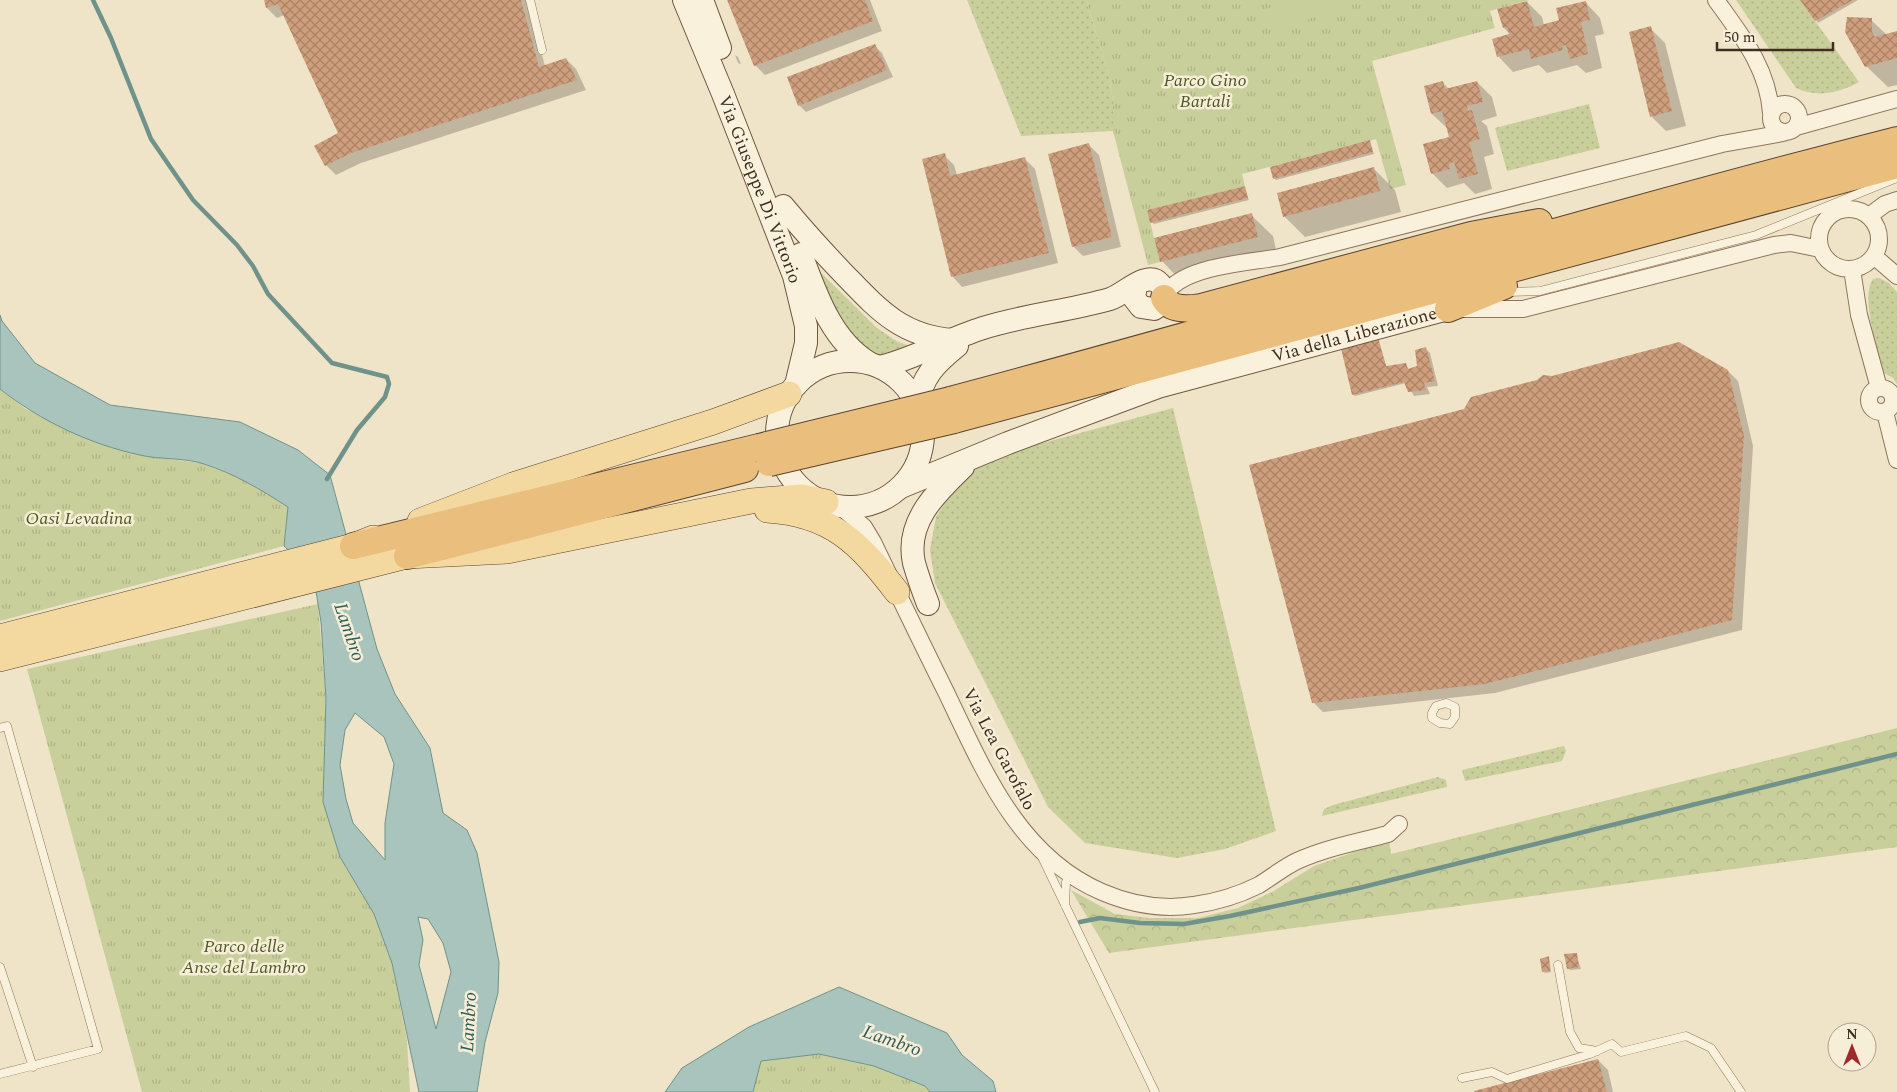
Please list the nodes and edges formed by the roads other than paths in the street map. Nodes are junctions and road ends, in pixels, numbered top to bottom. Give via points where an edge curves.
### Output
1 (530, 0) edge
2 (684, 0) edge
3 (702, 0) edge
4 (1716, 0) edge
5 (542, 50) dead end
6 (1760, 65) junction
7 (1897, 99) edge
8 (1791, 106) junction
9 (1853, 110) junction
10 (1771, 115) junction
11 (1789, 130) junction
12 (1897, 140) edge
13 (1722, 144) junction
14 (1897, 165) edge
15 (1897, 178) edge
16 (1897, 200) edge
17 (1649, 205) junction
18 (783, 206) junction
19 (1870, 216) junction
20 (1820, 249) junction
21 (1582, 251) junction
22 (1875, 256) junction
23 (1852, 269) junction
24 (1897, 276) edge
25 (1490, 292) junction
26 (1151, 293) junction
27 (1448, 309) junction
28 (963, 336) junction
29 (874, 365) junction
30 (792, 390) junction
31 (918, 405) junction
32 (952, 410) junction
33 (761, 456) junction
34 (974, 457) junction
35 (1897, 460) edge
36 (900, 487) junction
37 (833, 504) junction
38 (658, 520) junction
39 (406, 556) junction
40 (357, 557) junction
41 (297, 572) junction
42 (896, 592) junction
43 (928, 604) dead end
44 (0, 638) edge
45 (0, 659) edge
46 (0, 728) edge
47 (1399, 824) dead end
48 (1038, 849) junction
49 (1070, 875) junction
50 (1065, 907) junction
51 (1558, 965) dead end
52 (0, 966) edge
53 (1596, 1051) junction
54 (33, 1067) junction
55 (0, 1074) edge
56 (1462, 1078) dead end
57 (1155, 1092) edge
58 (1741, 1092) edge

1 - 5 lane
2 - 30 main road, Via Giuseppe Di Vittorio via 794,276 806,326 806,343
3 - 18 main road, Via Giuseppe Di Vittorio
4 - 6 street
6 - 8 street
6 - 10 street via 1767,84
7 - 9 street
8 - 9 street via 1814,112
8 - 10 street via 1780,104
8 - 11 street via 1799,114
9 - 11 street
10 - 11 street via 1775,129
10 - 13 street via 1749,133
11 - 13 street
12 - 17 highway
13 - 26 street via 1280,257 1213,269
14 - 21 highway
15 - 25 lane via 1756,235 1540,291
16 - 19 street
17 - 26 highway via 1495,229 1201,307 1174,307
17 - 32 highway via 1163,344
18 - 28 main road via 806,235 885,315 919,334
18 - 29 main road, Via Giuseppe Di Vittorio via 816,292 834,328 846,346
19 - 20 street via 1850,208 1830,215 1820,231
19 - 22 street via 1880,233
20 - 23 street via 1833,264
20 - 27 street, Via della Liberazione via 1791,243 1774,245 1523,309
21 - 25 highway
21 - 32 highway
22 - 23 street via 1861,267
22 - 24 street
23 - 35 street via 1859,315 1879,388 1887,389 1892,395 1892,405 1885,412
25 - 27 highway
26 - 28 main road via 1112,298
27 - 34 main road, Via della Liberazione via 1158,387
28 - 29 main road via 908,360
28 - 31 main road via 926,376
29 - 30 main road via 845,361 831,363 818,368
29 - 31 main road via 898,379
30 - 37 main road via 778,422 779,450 796,483 810,494
30 - 40 main road via 713,422 513,485
31 - 36 main road via 923,431 922,447 913,472
32 - 33 highway, bridge
33 - 39 highway
33 - 40 highway
34 - 36 main road, Via della Liberazione
34 - 43 main road via 934,494 915,530 914,562
36 - 37 main road via 877,502 852,507
37 - 38 main road via 802,497 771,498
37 - 42 street, Via Lea Garofalo via 864,527
38 - 39 main road via 506,551
38 - 42 main road via 735,509 770,510 808,517 857,544
39 - 40 main road
40 - 41 main road
41 - 44 main road
41 - 45 main road
42 - 48 street, Via Lea Garofalo via 981,766 1009,814
46 - 54 lane via 7,726 98,1049
47 - 49 street, Via Lea Garofalo via 1388,834 1297,861 1236,895 1193,905 1167,906 1124,901 1082,884
48 - 49 street, Via Lea Garofalo
48 - 50 lane
49 - 50 lane via 1066,882
50 - 57 lane
51 - 53 lane via 1574,1042 1579,1048
52 - 54 lane
53 - 56 lane via 1507,1079 1492,1072
53 - 58 lane via 1612,1044 1621,1052 1686,1036 1711,1048
54 - 55 lane

